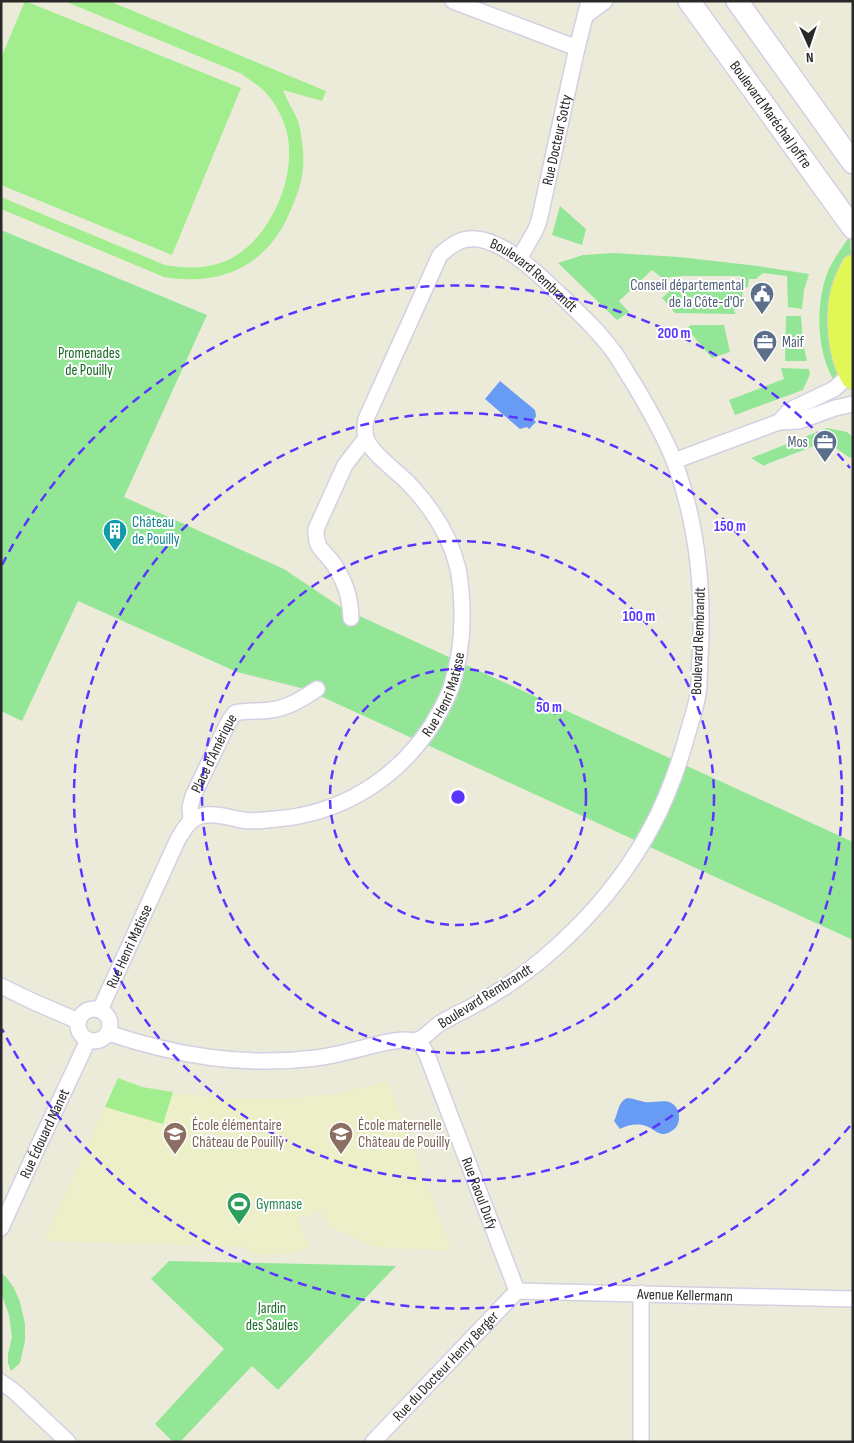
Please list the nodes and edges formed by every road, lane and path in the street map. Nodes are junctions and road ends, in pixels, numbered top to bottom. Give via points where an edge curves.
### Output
1 (453, 1) edge
2 (605, 1) edge
3 (737, 1) edge
4 (697, 4) edge
5 (587, 8) edge
6 (577, 48) junction
7 (853, 163) edge
8 (853, 228) edge
9 (519, 259) junction
10 (853, 267) edge
11 (851, 374) edge
12 (853, 404) edge
13 (779, 422) junction
14 (366, 438) junction
15 (674, 461) junction
16 (350, 618) dead end
17 (317, 689) dead end
18 (191, 820) junction
19 (1, 986) edge
20 (100, 1010) junction
21 (78, 1021) junction
22 (108, 1033) junction
23 (87, 1040) junction
24 (419, 1040) junction
25 (1, 1228) edge
26 (517, 1291) junction
27 (641, 1293) junction
28 (853, 1299) edge
29 (1, 1382) edge
30 (68, 1442) edge
31 (374, 1442) edge
32 (642, 1442) edge

1 - 6 street
2 - 5 street, Rue Docteur Sotty
3 - 7 main road
4 - 8 main road, Boulevard Maréchal Joffre
5 - 6 street, Rue Docteur Sotty
6 - 9 street, Rue Docteur Sotty via 539,221
9 - 14 street, Boulevard Rembrandt via 498,245 479,239 464,239 440,255 366,419
9 - 15 street, Boulevard Rembrandt via 583,318 615,355 656,421
10 - 11 main road via 844,286 840,310 841,342
11 - 13 street via 834,389 790,410
12 - 13 street via 800,420
13 - 15 street
14 - 16 street via 345,465 316,529 318,547 334,564 346,586
14 - 18 street, Rue Henri Matisse via 375,452 412,486 434,513 459,569 462,634 456,672 446,701 422,740 395,770 339,805 278,819 245,821 206,815
15 - 24 street, Boulevard Rembrandt via 699,565 701,645 698,697 664,803 630,863 568,937 506,987 443,1022
17 - 18 street, Place d'Amérique via 286,706 235,713 228,721 193,796
18 - 20 street, Rue Henri Matisse via 178,839
19 - 21 street
20 - 21 street via 89,1010
20 - 22 street via 110,1022
21 - 23 street via 79,1032
22 - 23 street via 99,1040
22 - 24 street via 192,1056 270,1061 317,1058 393,1041
23 - 25 street, Rue Édouard Manet
24 - 26 street, Rue Raoul Dufy
26 - 27 street, Avenue Kellermann
26 - 31 street, Rue du Docteur Henry Berger
27 - 28 street, Avenue Kellermann
27 - 32 street
29 - 30 street

